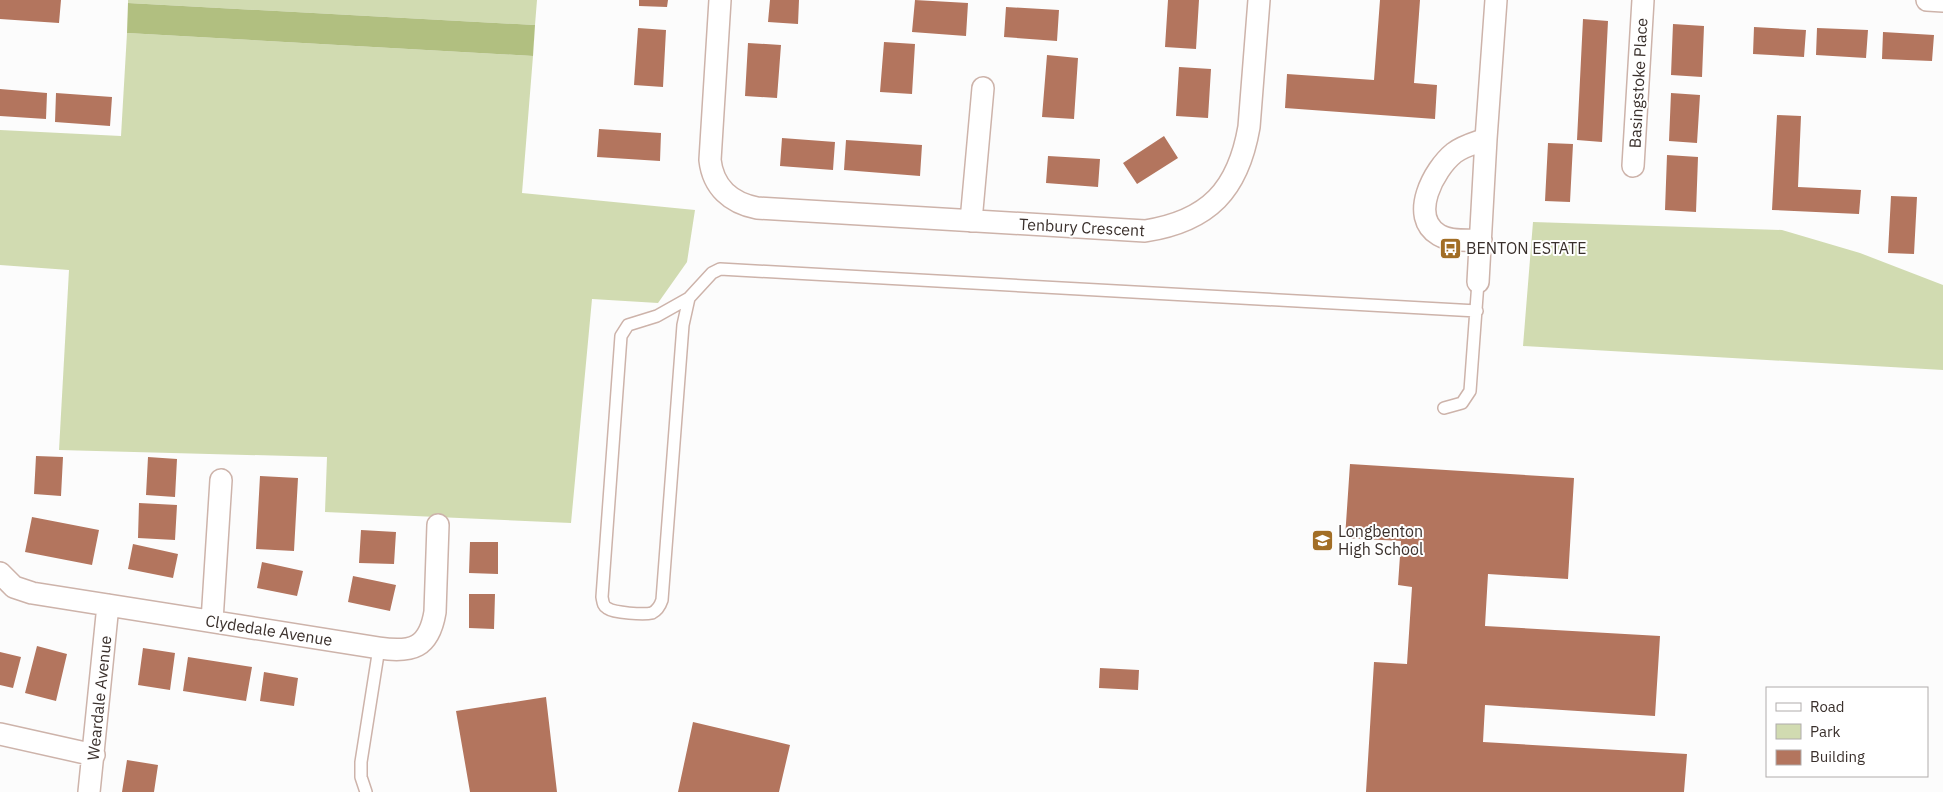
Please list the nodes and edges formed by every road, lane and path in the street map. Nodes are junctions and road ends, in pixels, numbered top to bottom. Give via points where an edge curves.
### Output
1 (720, 0) edge
2 (1259, 0) edge
3 (1496, 0) edge
4 (1643, 0) edge
5 (1927, 0) edge
6 (1943, 1) edge
7 (983, 88) dead end
8 (1486, 139) junction
9 (1633, 166) dead end
10 (972, 221) junction
11 (1481, 240) junction
12 (1478, 282) joint
13 (689, 298) junction
14 (1477, 311) junction
15 (1444, 408) dead end
16 (221, 480) dead end
17 (438, 525) dead end
18 (0, 573) edge
19 (108, 605) junction
20 (212, 621) junction
21 (379, 648) junction
22 (0, 734) edge
23 (94, 754) junction
24 (88, 792) edge
25 (366, 792) edge

1 - 10 street, Tenbury Crescent via 709,151 714,179 728,196 757,208
2 - 10 street, Tenbury Crescent via 1246,147 1232,182 1207,207 1164,228 1145,231
3 - 8 street
4 - 9 street, Basingstoke Place
5 - 6 street
7 - 10 street
8 - 11 street
8 - 11 street via 1466,146 1445,161 1430,185 1425,205 1428,224 1440,236
11 - 12 street
12 - 14 lane
13 - 13 lane via 683,325 662,600 654,612 614,612 604,605 602,597 621,336 628,325 657,316
13 - 14 lane via 712,273 725,268
14 - 15 lane via 1470,391 1462,403
16 - 20 street
17 - 21 street, Clydedale Avenue via 436,612 430,633 411,649
18 - 19 street, Clydedale Avenue via 22,590
19 - 20 street, Clydedale Avenue
19 - 23 street, Weardale Avenue
20 - 21 street, Clydedale Avenue
21 - 25 lane via 361,762
22 - 23 street
23 - 24 street, Weardale Avenue

